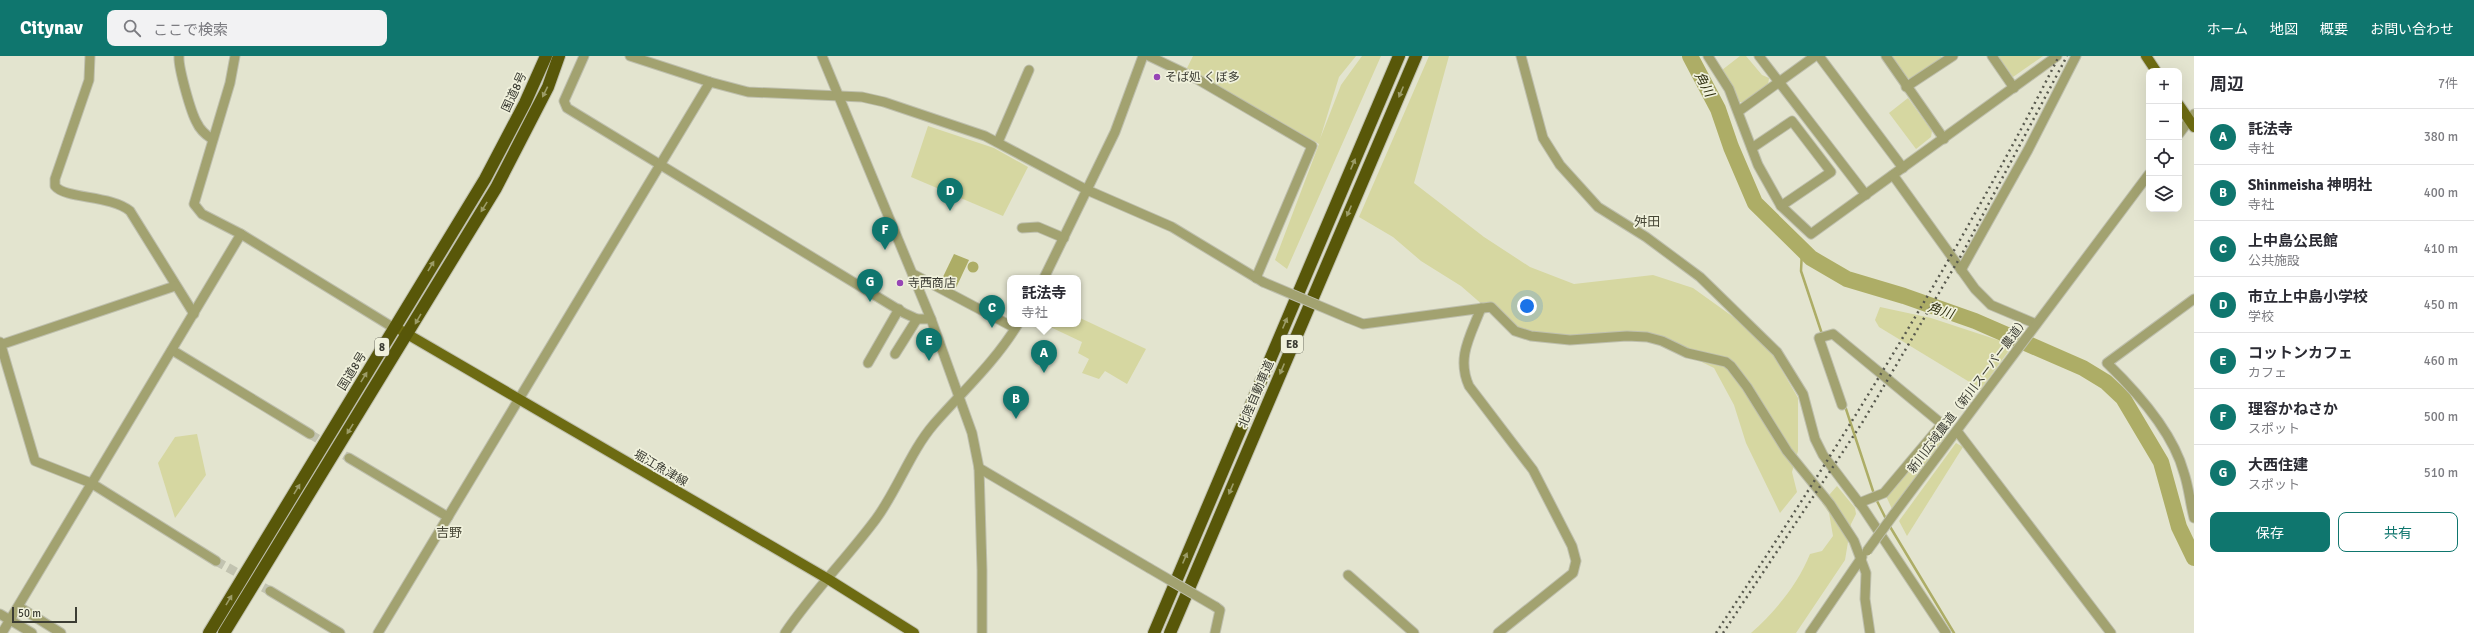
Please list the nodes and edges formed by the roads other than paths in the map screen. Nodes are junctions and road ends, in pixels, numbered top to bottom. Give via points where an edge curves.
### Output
1 (90, 56) edge
2 (179, 56) edge
3 (236, 56) edge
4 (546, 56) edge
5 (559, 56) edge
6 (584, 56) edge
7 (630, 56) edge
8 (822, 56) edge
9 (1143, 56) edge
10 (1149, 56) edge
11 (1399, 56) edge
12 (1416, 56) edge
13 (1521, 56) edge
14 (1708, 56) edge
15 (1759, 56) edge
16 (1815, 56) edge
17 (1819, 56) edge
18 (1886, 56) edge
19 (1953, 56) edge
20 (1992, 56) edge
21 (2058, 56) edge
22 (2076, 56) edge
23 (2146, 56) edge
24 (2154, 68) edge
25 (1028, 70) dead end
26 (710, 82) junction
27 (1779, 83) junction
28 (1906, 88) junction
29 (2014, 88) junction
30 (838, 95) junction
31 (2182, 108) edge
32 (1739, 112) junction
33 (2192, 120) edge
34 (2182, 131) edge
35 (212, 139) junction
36 (1944, 139) junction
37 (998, 142) junction
38 (1752, 148) junction
39 (662, 165) junction
40 (1903, 168) junction
41 (1893, 175) junction
42 (2148, 176) edge
43 (1087, 190) junction
44 (1866, 195) junction
45 (1781, 206) junction
46 (1022, 228) dead end
47 (241, 234) junction
48 (1064, 238) junction
49 (1961, 270) junction
50 (913, 274) junction
51 (1046, 275) edge
52 (1259, 280) junction
53 (175, 286) junction
54 (2194, 299) edge
55 (1482, 308) junction
56 (899, 309) junction
57 (194, 314) junction
58 (917, 319) junction
59 (931, 319) junction
60 (1007, 321) edge
61 (1016, 327) edge
62 (2035, 327) junction
63 (394, 328) junction
64 (408, 334) junction
65 (0, 344) edge
66 (172, 350) junction
67 (895, 354) dead end
68 (868, 363) dead end
69 (961, 398) junction
70 (519, 399) junction
71 (1842, 405) dead end
72 (1957, 431) junction
73 (310, 434) tunnel mouth
74 (349, 458) tunnel mouth
75 (979, 468) junction
76 (91, 483) junction
77 (1859, 502) junction
78 (448, 516) junction
79 (2194, 518) edge
80 (1860, 559) junction
81 (216, 561) tunnel mouth
82 (1348, 576) dead end
83 (828, 580) junction
84 (270, 591) tunnel mouth
85 (19, 607) junction
86 (0, 614) edge
87 (11, 620) junction
88 (2, 633) edge
89 (32, 633) edge
90 (61, 633) edge
91 (209, 633) edge
92 (224, 633) edge
93 (340, 633) edge
94 (378, 633) edge
95 (785, 633) edge
96 (914, 633) edge
97 (982, 633) edge
98 (1154, 633) edge
99 (1170, 633) edge
100 (1215, 633) edge
101 (1414, 633) edge
102 (1498, 633) edge
103 (1810, 633) edge
104 (1870, 633) edge
105 (1946, 633) edge
106 (2111, 633) edge

1 - 53 street via 89,80 55,179 55,186 62,192 123,205 130,211
2 - 35 street via 178,66 196,122
3 - 35 street
63 -> 4 highway, 国道8号 / 8 via 485,179 525,103
5 -> 64 highway, 8 via 548,87 513,157
6 - 39 street via 564,102 566,108
7 - 26 street
8 - 30 street
9 - 43 street via 1115,132
10 - 52 street via 1197,79 1312,146
98 -> 11 highway, 北陸自動車道 / E8
12 -> 99 highway, 北陸自動車道 / E8
13 - 77 street via 1543,138 1560,165 1598,207 1646,237 1700,278 1778,352 1803,394 1815,439 1823,455
14 - 32 street via 1729,89
15 - 27 street
16 - 27 street
17 - 40 street
18 - 28 street
19 - 28 street
20 - 29 street
21 - 29 street
22 - 49 street via 2028,150
23 - 24 main road
25 - 37 street
26 - 30 street via 748,92
26 - 39 street
27 - 32 street
27 - 44 street
28 - 36 street
29 - 36 street
30 - 37 street via 884,102
30 - 50 street
31 - 33 main road
32 - 38 street
33 - 34 street
35 - 47 street via 194,204 202,214
36 - 40 street
37 - 43 street
38 - 45 street via 1758,165
38 - 45 street via 1792,121 1831,172
39 - 56 street
39 - 70 street
40 - 41 street
41 - 44 street
41 - 49 street
42 - 62 street, 新川広域農道（新川スーパー農道）
43 - 48 street
43 - 52 street via 1172,227
44 - 45 street via 1811,234
46 - 48 street via 1038,227
47 - 57 street
47 - 63 street
48 - 51 street
49 - 62 street via 1991,305
50 - 59 street
50 - 60 street
52 - 55 street, bridge via 1363,324
53 - 57 street
53 - 65 street
54 - 79 street via 2107,363 2130,385 2167,436 2184,472
55 - 80 street via 1491,307 1515,330 1531,336 1570,340 1647,337 1687,353 1726,362 1748,387 1787,451 1842,521 1854,541
55 - 102 street via 1463,356 1462,372 1469,386 1533,470 1572,546 1576,561 1573,573
56 - 58 street
56 - 68 street
57 - 66 street
58 - 59 street
58 - 67 street
59 - 69 street
61 - 69 street
62 - 72 street, 新川広域農道（新川スーパー農道）
63 - 64 main road, 堀江魚津線
91 -> 63 highway, 国道8号 / 8
64 - 70 main road, 堀江魚津線
64 -> 92 highway, 8
65 - 76 street via 35,461
66 - 73 street
66 - 76 street
69 - 75 street
69 - 83 street via 929,431 915,450 879,514
70 - 78 street
70 - 83 main road, 堀江魚津線
71 - 77 street via 1819,338 1833,334 1942,424 1881,494
72 - 80 street, 新川広域農道（新川スーパー農道）, bridge
72 - 106 street
74 - 78 street
75 - 97 street
75 - 100 street, bridge via 1216,607 1220,610
76 - 81 street
76 - 85 street
77 - 105 street
78 - 94 street
80 - 103 street, 新川広域農道（新川スーパー農道）
80 - 104 street via 1866,573 1865,599
82 - 101 street
83 - 95 street
83 - 96 main road, 堀江魚津線
84 - 93 street
85 - 87 street
85 - 90 street
86 - 87 street
87 - 88 street
87 - 89 street

